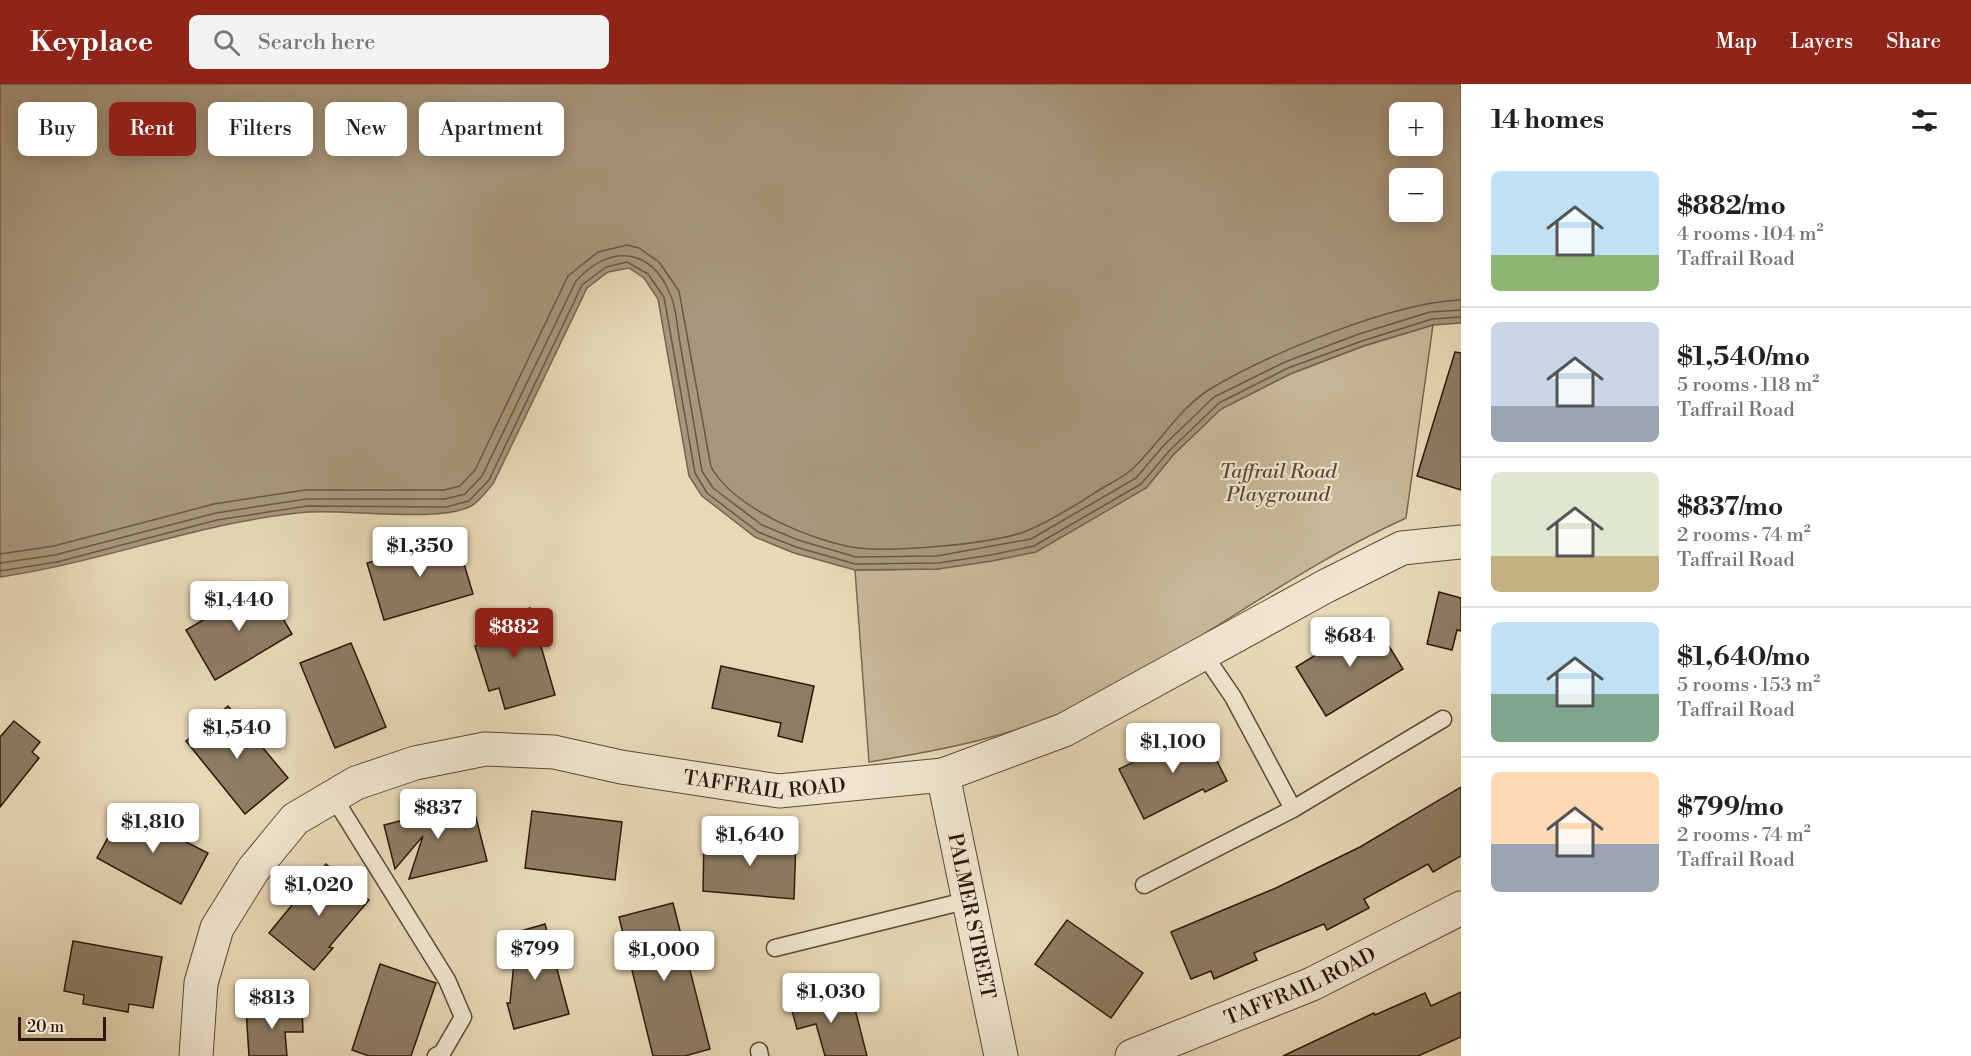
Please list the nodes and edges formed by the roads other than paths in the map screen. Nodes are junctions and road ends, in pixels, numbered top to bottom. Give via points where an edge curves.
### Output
1 (1461, 542) edge
2 (1203, 653) junction
3 (1443, 719) dead end
4 (943, 775) junction
5 (334, 798) junction
6 (1293, 810) junction
7 (1144, 885) dead end
8 (969, 900) junction
9 (1461, 908) edge
10 (775, 948) dead end
11 (196, 1056) edge
12 (436, 1056) edge
13 (1001, 1056) edge
14 (1132, 1056) edge

1 - 2 street, TAFFRAIL ROAD via 1402,548
2 - 4 street, TAFFRAIL ROAD via 1064,730
2 - 6 lane via 1233,697
3 - 6 lane
4 - 5 street, TAFFRAIL ROAD via 778,792 554,752 485,749 415,763 356,783
4 - 8 street, PALMER STREET
5 - 11 street, TAFFRAIL ROAD via 295,819 253,870 217,928 201,983
5 - 12 lane via 447,980 463,1017 442,1053
6 - 7 lane
8 - 10 lane
8 - 13 street, PALMER STREET
9 - 14 street, TAFFRAIL ROAD via 1312,984

